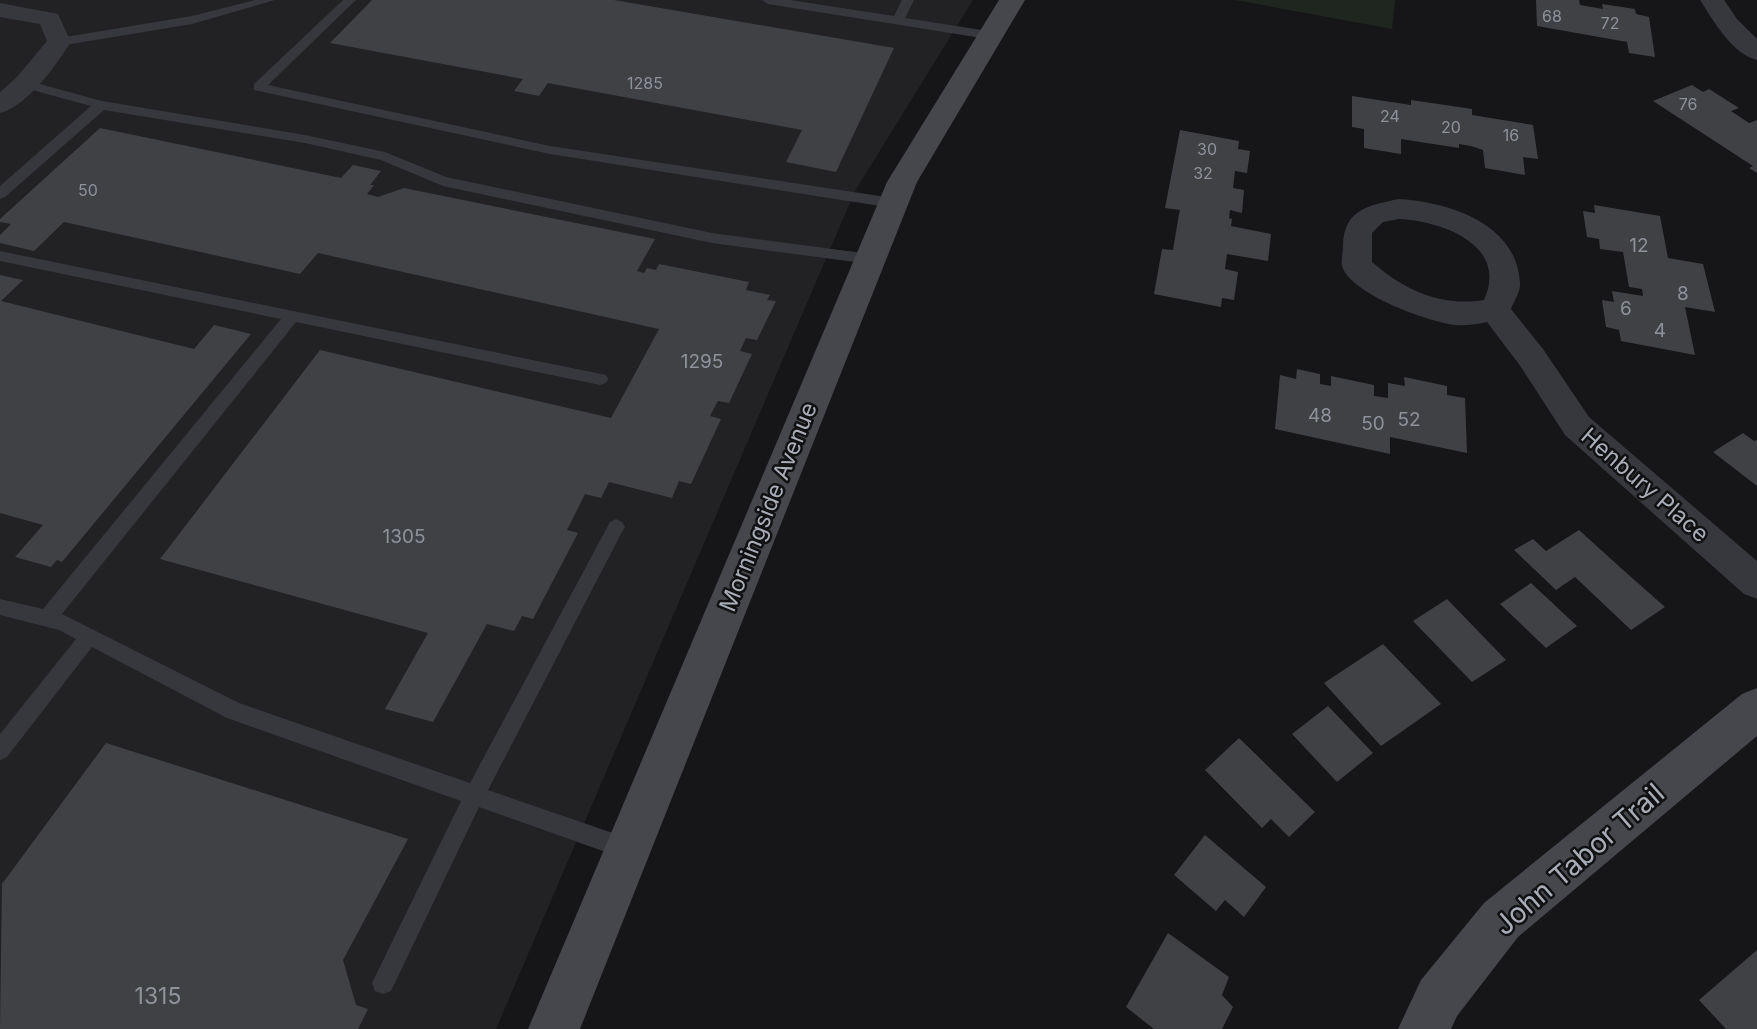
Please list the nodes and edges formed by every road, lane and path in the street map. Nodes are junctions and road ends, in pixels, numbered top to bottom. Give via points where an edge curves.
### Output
1 (350, 0) edge
2 (768, 0) edge
3 (908, 0) edge
4 (1012, 0) edge
5 (1712, 0) edge
6 (261, 1) edge
7 (0, 10) edge
8 (898, 20) junction
9 (988, 35) junction
10 (59, 42) junction
11 (1757, 53) edge
12 (25, 84) junction
13 (0, 105) edge
14 (101, 105) junction
15 (0, 194) edge
16 (893, 203) junction
17 (0, 256) edge
18 (870, 259) junction
19 (1495, 310) junction
20 (292, 316) junction
21 (600, 379) dead end
22 (616, 527) dead end
23 (1757, 583) edge
24 (0, 607) edge
25 (47, 618) junction
26 (89, 636) junction
27 (1757, 709) edge
28 (0, 750) edge
29 (474, 796) junction
30 (628, 849) junction
31 (383, 983) dead end
32 (554, 1029) edge
33 (1424, 1029) edge

1 - 16 lane via 259,87 550,150
2 - 8 lane
3 - 8 lane
4 - 9 main road, Morningside Avenue
5 - 11 street
6 - 10 lane via 192,20
7 - 10 street via 50,19
8 - 9 lane
9 - 16 main road, Morningside Avenue
10 - 12 street
12 - 13 street
12 - 14 lane
14 - 15 lane
14 - 18 lane via 372,153 443,181 712,238
16 - 18 main road, Morningside Avenue
17 - 20 lane
18 - 30 main road, Morningside Avenue
19 - 19 street via 1457,314 1401,299 1357,266 1358,230 1374,214 1399,209 1440,213 1473,229 1497,254 1506,285
19 - 23 street, Henbury Place via 1577,426
20 - 21 lane
20 - 25 lane
22 - 29 lane
24 - 25 lane
25 - 26 lane
26 - 28 lane
26 - 29 lane via 234,712
27 - 33 main road, John Tabor Trail via 1500,920 1439,998
29 - 30 lane
29 - 31 lane
30 - 32 main road, Morningside Avenue

